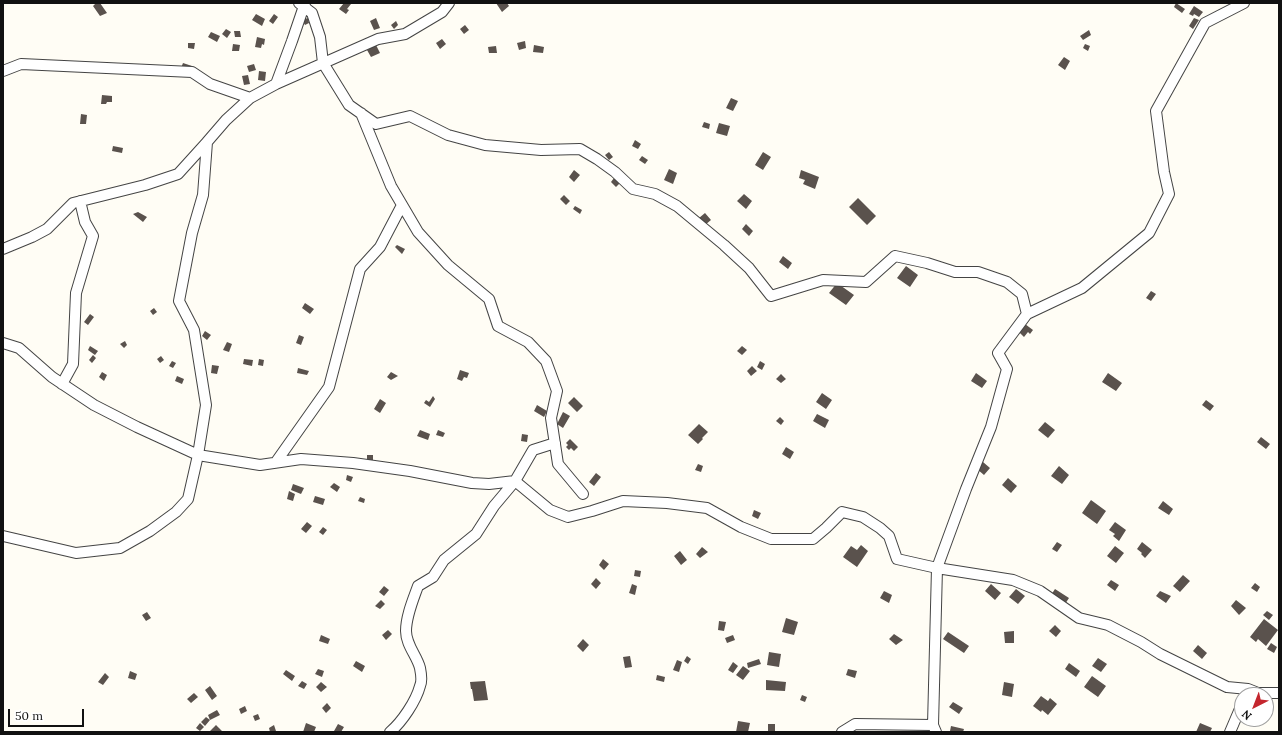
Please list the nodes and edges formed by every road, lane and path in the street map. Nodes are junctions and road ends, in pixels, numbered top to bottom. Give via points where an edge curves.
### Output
1 (449, 3) edge
2 (1244, 3) edge
3 (302, 4) edge
4 (323, 63) junction
5 (3, 71) edge
6 (276, 84) junction
7 (250, 98) junction
8 (360, 113) junction
9 (207, 142) junction
10 (80, 201) junction
11 (402, 205) junction
12 (3, 249) edge
13 (1027, 314) junction
14 (3, 343) edge
15 (62, 384) junction
16 (555, 443) junction
17 (198, 455) junction
18 (276, 462) junction
19 (516, 481) junction
20 (583, 494) dead end
21 (3, 536) edge
22 (937, 568) junction
23 (1234, 689) edge
24 (1234, 723) edge
25 (935, 728) edge
26 (390, 732) edge
27 (842, 732) edge
28 (1230, 732) edge

1 - 4 street via 442,12 405,34 378,39
2 - 13 street via 1205,23 1156,111 1169,194 1149,233 1082,288
3 - 4 street via 312,13 320,37
3 - 6 street
4 - 6 street
4 - 8 street via 349,105
5 - 7 street via 21,64 192,72 210,84
6 - 7 street
7 - 9 street
8 - 11 street
8 - 13 street via 376,124 410,116 448,135 485,145 541,150 580,149 615,172 633,188 656,194 677,206 749,268 771,296 823,280 866,282 895,256 955,272 978,272 1007,282 1022,294
9 - 10 street via 178,174
9 - 17 street via 203,195 192,233 179,301 194,330 206,405
10 - 12 street via 73,203 46,229
10 - 15 street via 85,222 93,236 76,293 73,364
11 - 16 street via 418,232 448,265 489,299 498,326 528,342 546,361 557,391 551,418
11 - 18 street via 380,247 360,269 329,387
13 - 22 street via 998,353 1007,369 991,427
14 - 15 street via 19,348
15 - 17 street via 137,427
16 - 19 street via 533,450
16 - 20 street via 558,464
17 - 18 street via 260,465
17 - 21 street via 188,500 150,531 120,548 76,552
18 - 19 street via 301,459 354,463 472,483
19 - 22 street via 550,510 568,517 624,501 680,505 707,508 741,527 771,539 813,539 842,512 863,517 880,528 889,536 897,559
19 - 26 street via 494,506 476,534 444,560 433,577 418,586 408,615 406,631 410,650 420,667 421,685 414,701
22 - 23 street via 1013,580 1040,591 1079,618 1108,625 1160,654
22 - 25 street
24 - 28 street
25 - 27 street via 855,724

